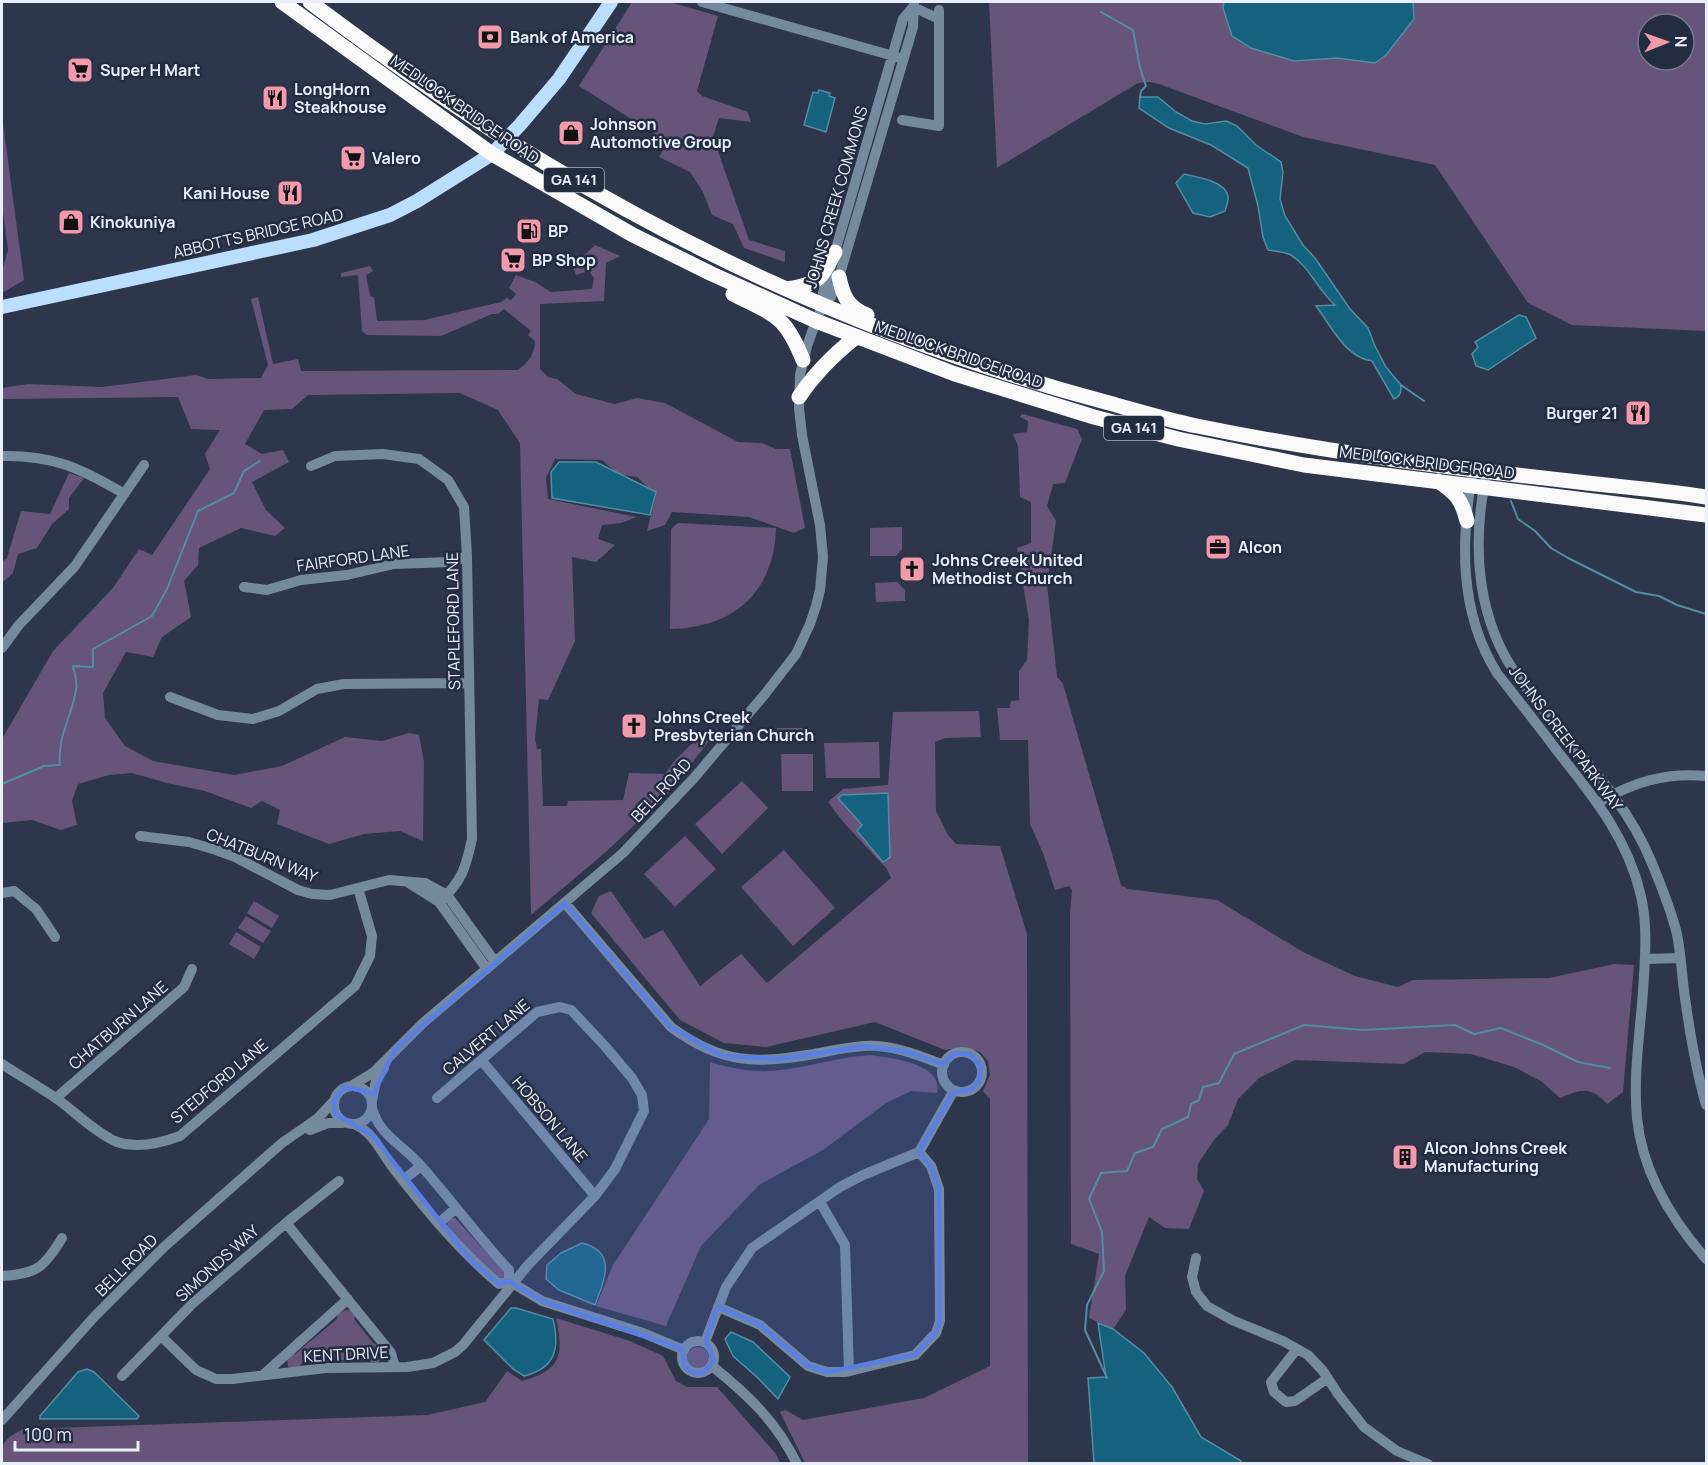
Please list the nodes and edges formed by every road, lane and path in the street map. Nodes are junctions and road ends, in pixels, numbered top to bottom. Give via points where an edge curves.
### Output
1 (282, 2) edge
2 (310, 2) edge
3 (611, 2) edge
4 (702, 2) edge
5 (913, 4) edge
6 (897, 57) junction
7 (881, 92) junction
8 (893, 95) junction
9 (902, 120) dead end
10 (868, 135) junction
11 (880, 138) junction
12 (507, 140) junction
13 (492, 154) junction
14 (835, 252) junction
15 (686, 260) junction
16 (839, 277) junction
17 (786, 289) junction
18 (823, 305) junction
19 (2, 307) edge
20 (816, 321) junction
21 (856, 338) junction
22 (803, 360) junction
23 (970, 361) junction
24 (799, 397) junction
25 (2, 456) edge
26 (144, 465) dead end
27 (311, 466) dead end
28 (1479, 478) junction
29 (1438, 481) junction
30 (123, 493) junction
31 (1707, 497) edge
32 (1707, 515) edge
33 (1467, 521) junction
34 (467, 556) junction
35 (244, 587) dead end
36 (2, 648) edge
37 (469, 683) junction
38 (170, 697) dead end
39 (1707, 776) edge
40 (1614, 794) junction
41 (1598, 803) junction
42 (140, 836) dead end
43 (358, 888) junction
44 (2, 893) edge
45 (443, 898) junction
46 (565, 903) junction
47 (56, 937) dead end
48 (1680, 958) junction
49 (1645, 959) junction
50 (491, 966) junction
51 (192, 969) dead end
52 (396, 1048) junction
53 (482, 1061) junction
54 (2, 1064) edge
55 (944, 1065) junction
56 (353, 1085) junction
57 (954, 1090) junction
58 (56, 1098) junction
59 (437, 1098) dead end
60 (333, 1102) junction
61 (372, 1104) junction
62 (1707, 1105) edge
63 (343, 1122) junction
64 (356, 1125) junction
65 (282, 1143) junction
66 (919, 1152) junction
67 (421, 1166) junction
68 (339, 1180) dead end
69 (404, 1180) junction
70 (595, 1196) junction
71 (820, 1202) junction
72 (456, 1208) junction
73 (286, 1223) junction
74 (439, 1223) junction
75 (63, 1238) dead end
76 (1196, 1258) dead end
77 (1707, 1259) edge
78 (2, 1276) edge
79 (511, 1282) junction
80 (348, 1299) junction
81 (718, 1307) junction
82 (161, 1336) junction
83 (705, 1342) junction
84 (1298, 1349) junction
85 (684, 1350) junction
86 (712, 1366) junction
87 (396, 1367) junction
88 (849, 1371) junction
89 (263, 1375) junction
90 (122, 1376) dead end
91 (1328, 1378) junction
92 (2, 1420) edge
93 (797, 1464) edge
94 (1428, 1464) edge

1 - 13 highway, MEDLOCK BRIDGE ROAD / GA 141
2 - 12 highway, MEDLOCK BRIDGE ROAD / GA 141 via 379,54
3 - 12 main road, ABBOTTS BRIDGE ROAD via 559,79
4 - 6 street
5 - 6 street, JOHNS CREEK COMMONS via 912,27
5 - 9 street via 939,14 939,126
6 - 7 street, JOHNS CREEK COMMONS
6 - 8 street, JOHNS CREEK COMMONS
7 - 8 street
7 - 10 street, JOHNS CREEK COMMONS
8 - 11 street, JOHNS CREEK COMMONS
10 - 11 street
10 - 14 street, JOHNS CREEK COMMONS
11 - 16 street, JOHNS CREEK COMMONS
12 - 13 main road, ABBOTTS BRIDGE ROAD
12 - 17 highway, MEDLOCK BRIDGE ROAD / GA 141 via 665,231
13 - 15 highway, MEDLOCK BRIDGE ROAD / GA 141 via 633,235
13 - 19 main road, ABBOTTS BRIDGE ROAD via 397,212 350,229
14 - 17 highway via 821,277 807,285
14 - 18 street, JOHNS CREEK COMMONS
15 - 20 highway, MEDLOCK BRIDGE ROAD / GA 141
15 - 22 highway via 701,279 778,316
16 - 18 street, JOHNS CREEK COMMONS
16 - 23 highway via 846,301 856,311 952,347
17 - 18 highway, MEDLOCK BRIDGE ROAD / GA 141
18 - 20 street, BELL ROAD
18 - 23 highway, MEDLOCK BRIDGE ROAD / GA 141
20 - 21 highway, MEDLOCK BRIDGE ROAD / GA 141
20 - 22 street, BELL ROAD
21 - 24 highway via 822,366
21 - 29 highway, MEDLOCK BRIDGE ROAD / GA 141 via 955,374 1178,439 1304,465
22 - 24 street, BELL ROAD
23 - 28 highway, MEDLOCK BRIDGE ROAD / GA 141 via 1194,425
24 - 46 street, BELL ROAD via 823,557 820,590 804,639 765,694 671,805 623,854
25 - 30 street via 47,458 90,474
26 - 30 street
27 - 34 street, STAPLEFORD LANE via 335,456 383,454 419,459 448,480 464,507
28 - 29 highway, MEDLOCK BRIDGE ROAD / GA 141
28 - 31 highway, MEDLOCK BRIDGE ROAD / GA 141
28 - 32 highway, MEDLOCK BRIDGE ROAD / GA 141
28 - 33 street, JOHNS CREEK PARKWAY
28 - 40 street, JOHNS CREEK PARKWAY via 1478,549 1482,594 1490,622 1518,676
29 - 33 highway via 1459,498
30 - 36 street via 75,566
33 - 41 street, JOHNS CREEK PARKWAY via 1468,598 1486,656
34 - 35 street, FAIRFORD LANE via 450,562 394,564 267,590
34 - 37 street, STAPLEFORD LANE
37 - 38 street via 344,684 317,689 279,711 253,719 218,715
37 - 45 street, STAPLEFORD LANE via 472,839 466,868 457,885
39 - 40 street via 1660,777
40 - 41 street
40 - 48 street, JOHNS CREEK PARKWAY via 1652,864 1671,916
41 - 49 street, JOHNS CREEK PARKWAY via 1622,841 1634,873 1645,929
42 - 43 street, CHATBURN WAY via 216,850 312,894 330,895
43 - 45 street, CHATBURN WAY via 389,880 406,881
43 - 58 street, STEDFORD LANE via 372,936 370,956 355,987 180,1136 140,1145 117,1142
44 - 47 street via 14,891 36,909
45 - 50 street, CHATBURN WAY
46 - 50 street, BELL ROAD
46 - 55 street via 671,1027 691,1042 723,1056 779,1059 865,1046 909,1052
48 - 49 street
48 - 62 street, JOHNS CREEK PARKWAY via 1690,1034
49 - 77 street, JOHNS CREEK PARKWAY via 1636,1080 1643,1151 1664,1202
50 - 52 street, BELL ROAD
51 - 58 street, CHATBURN LANE via 184,987
52 - 56 street, BELL ROAD via 374,1072
52 - 61 street, BELL ROAD via 376,1080
53 - 59 street, CALVERT LANE
53 - 70 street, HOBSON LANE
53 - 70 street, CALVERT LANE via 537,1012 560,1007 571,1010 632,1078 642,1095 644,1111 615,1169
54 - 58 street, STEDFORD LANE
55 - 57 street via 944,1081
55 - 57 street via 951,1055 964,1052 975,1057 981,1066 981,1077 975,1087
56 - 60 street, BELL ROAD via 344,1087
56 - 61 street via 365,1089
57 - 66 street
60 - 63 street via 335,1114
60 - 65 street, BELL ROAD via 318,1118
61 - 64 street, BELL ROAD via 369,1116
61 - 67 street via 382,1130
63 - 64 street, BELL ROAD
63 - 65 street, BELL ROAD via 317,1126
64 - 69 street via 373,1136
65 - 92 street, BELL ROAD via 156,1255
66 - 71 street via 863,1175
66 - 88 street via 931,1166 939,1189 940,1321 936,1334 915,1355
67 - 69 street
67 - 72 street
68 - 73 street, SIMONDS WAY
69 - 74 street
70 - 79 street, CALVERT LANE
71 - 81 street via 752,1248 726,1287
71 - 88 street via 845,1245
72 - 74 street
72 - 79 street via 509,1270
73 - 80 street
73 - 82 street, SIMONDS WAY
74 - 79 street via 472,1262 499,1284
75 - 78 street via 49,1261 35,1271
76 - 84 street via 1192,1277 1196,1292 1207,1306
79 - 85 street via 542,1301 643,1332
79 - 87 street, KENT DRIVE via 455,1352 433,1363
80 - 87 street via 391,1353
80 - 89 street
81 - 83 street
81 - 88 street via 760,1325 808,1366 828,1372
82 - 89 street, KENT DRIVE via 202,1374 232,1379
82 - 90 street, SIMONDS WAY
83 - 85 street via 695,1341
83 - 86 street via 714,1355
84 - 91 street
84 - 91 street via 1271,1382 1274,1392 1286,1402 1295,1401
85 - 86 street via 682,1360 688,1370 698,1374
86 - 93 street via 769,1418
87 - 89 street, KENT DRIVE via 326,1368
91 - 94 street via 1364,1427 1397,1451

